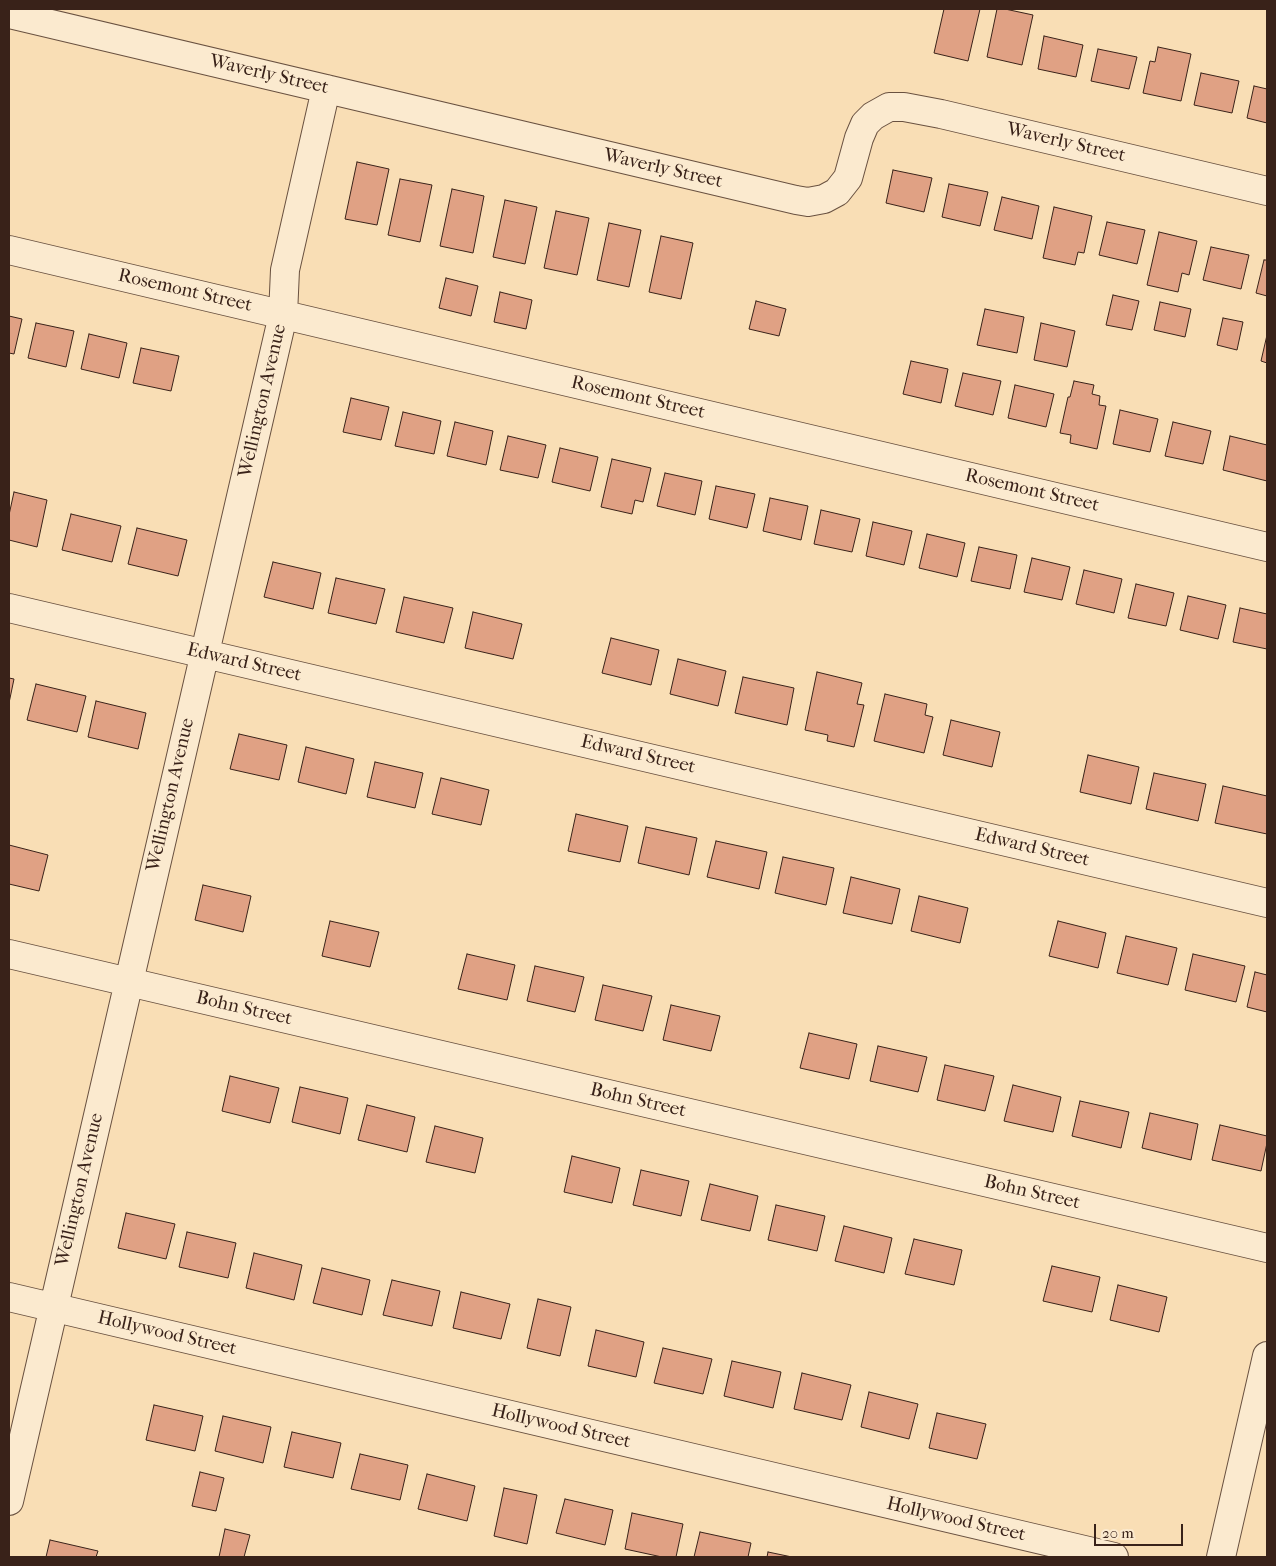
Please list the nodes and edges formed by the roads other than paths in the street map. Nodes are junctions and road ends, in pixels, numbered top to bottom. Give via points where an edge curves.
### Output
1 (9, 14) edge
2 (326, 89) junction
3 (1267, 191) edge
4 (9, 250) edge
5 (283, 315) junction
6 (1267, 547) edge
7 (9, 608) edge
8 (204, 653) junction
9 (1267, 903) edge
10 (9, 954) edge
11 (128, 982) junction
12 (1267, 1248) edge
13 (9, 1297) edge
14 (53, 1307) junction
15 (1267, 1356) edge
16 (9, 1500) edge
17 (1114, 1557) edge
18 (1221, 1557) edge

1 - 2 street, Waverly Street
2 - 3 street, Waverly Street via 808,202 837,192 848,178 866,124 889,107 941,114
2 - 5 street, Wellington Avenue via 285,270
4 - 5 street, Rosemont Street
5 - 6 street, Rosemont Street
5 - 8 street, Wellington Avenue
7 - 8 street, Edward Street
8 - 9 street, Edward Street
8 - 11 street, Wellington Avenue
10 - 11 street, Bohn Street
11 - 12 street, Bohn Street
11 - 14 street, Wellington Avenue
13 - 14 street, Hollywood Street
14 - 16 street, Wellington Avenue
14 - 17 street, Hollywood Street
15 - 18 street

